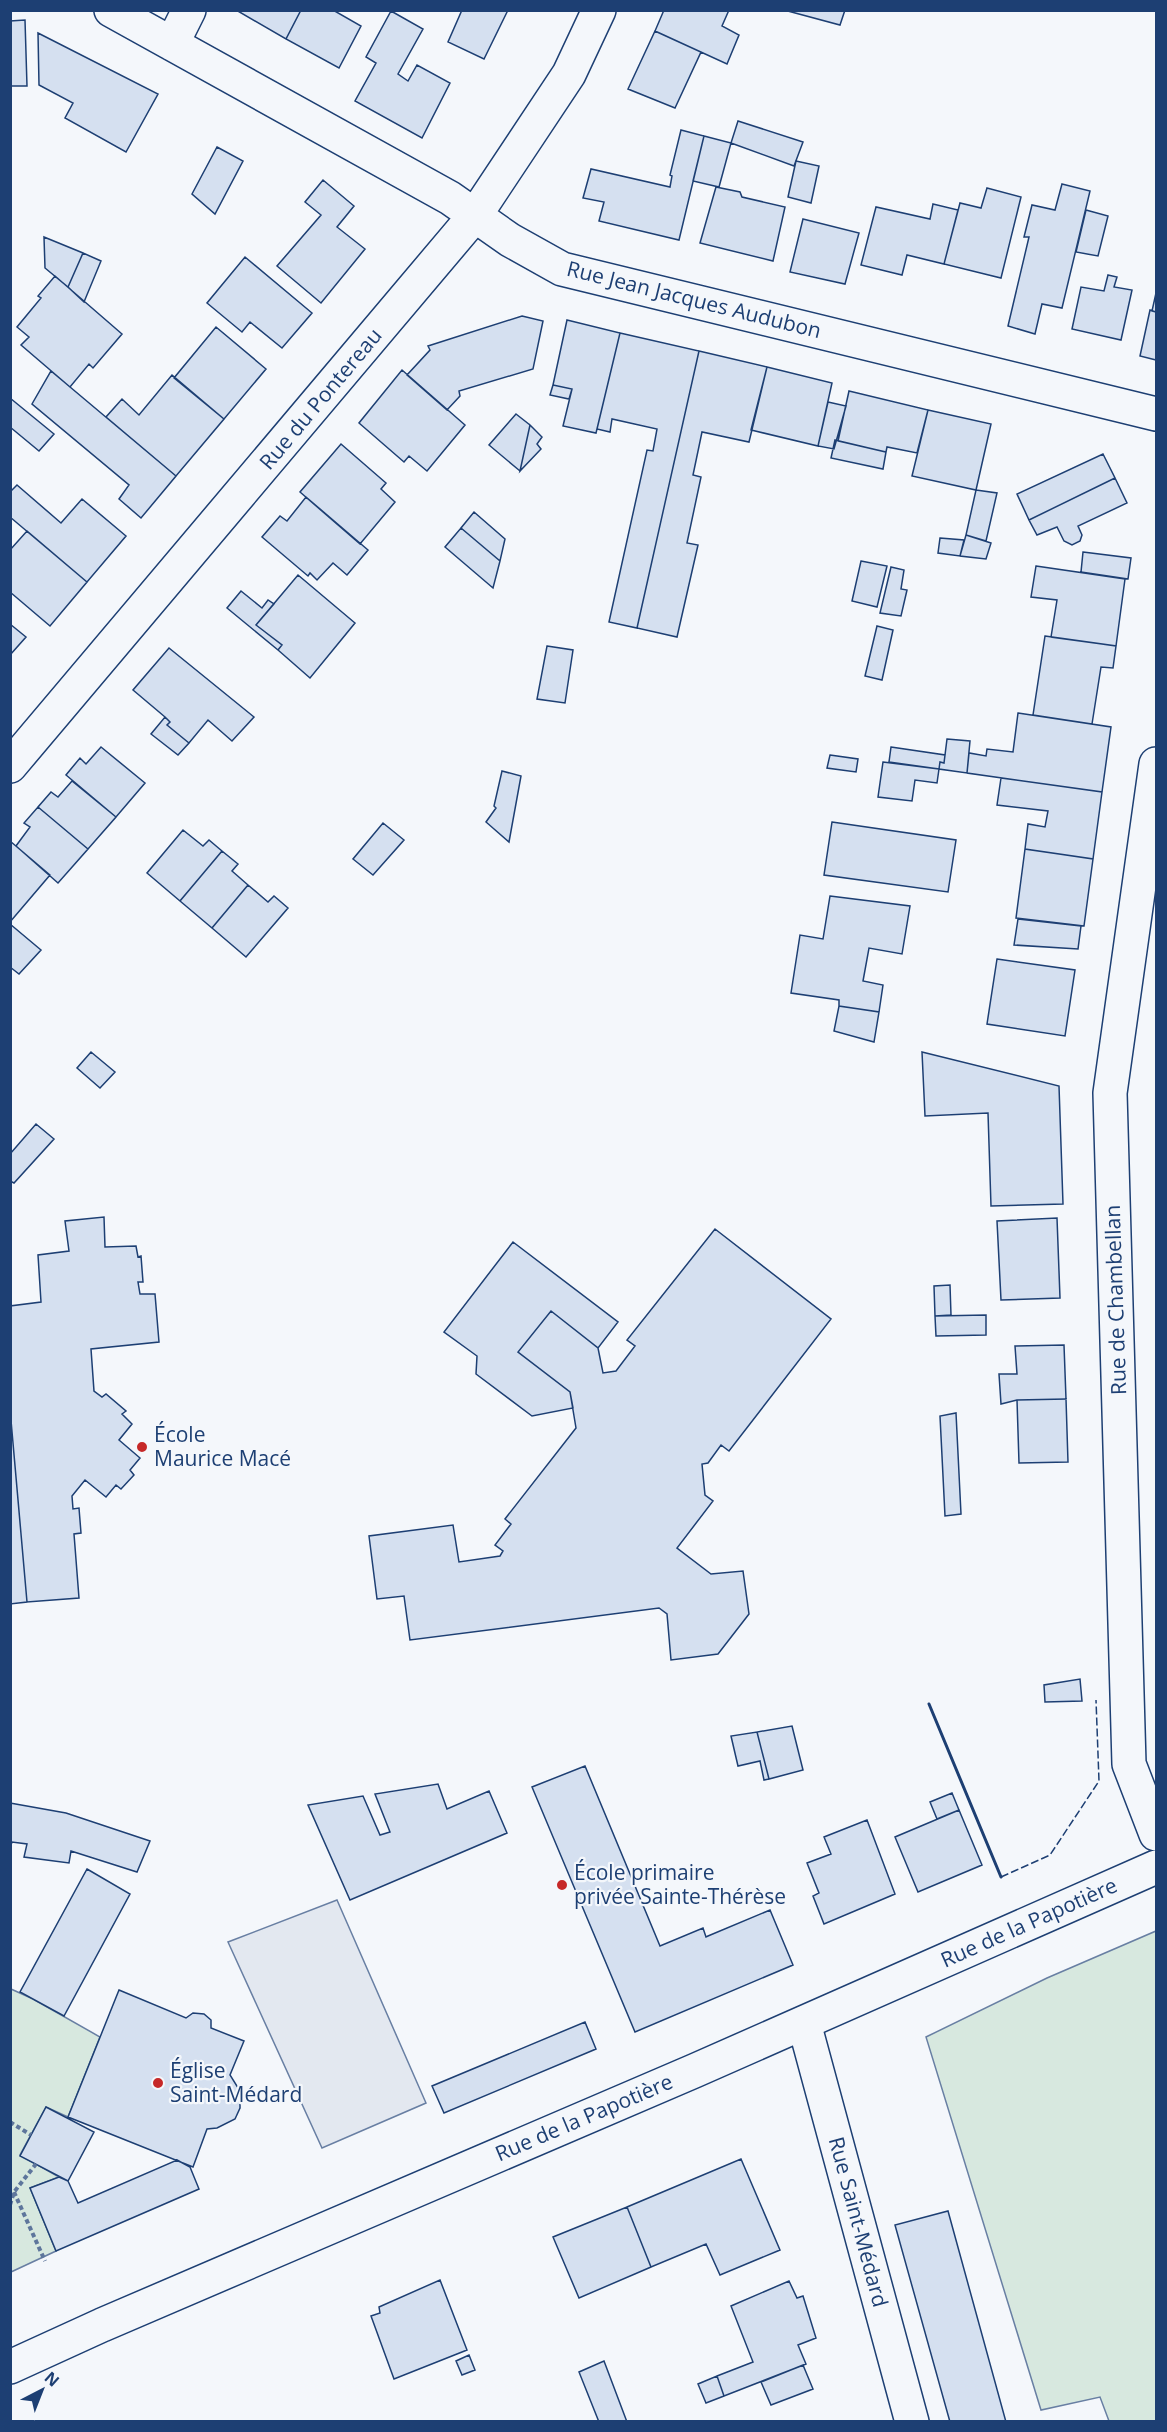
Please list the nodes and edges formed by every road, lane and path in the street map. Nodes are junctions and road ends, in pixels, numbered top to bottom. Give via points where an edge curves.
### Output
1 (111, 10) edge
2 (189, 10) edge
3 (599, 10) edge
4 (172, 44) junction
5 (476, 214) junction
6 (1156, 414) edge
7 (1156, 764) edge
8 (10, 766) edge
9 (1156, 1834) edge
10 (1156, 1867) edge
11 (804, 2023) junction
12 (10, 2122) edge
13 (31, 2135) dead end
14 (36, 2164) dead end
15 (14, 2192) junction
16 (10, 2205) edge
17 (45, 2261) dead end
18 (10, 2367) edge
19 (912, 2421) edge

1 - 4 street, Rue Jean Jacques Audubon
2 - 4 street
3 - 5 street, Rue du Pontereau via 569,74
4 - 5 street, Rue Jean Jacques Audubon
5 - 6 street, Rue Jean Jacques Audubon via 510,240 562,269
5 - 8 street, Rue du Pontereau
7 - 9 street, Rue de Chambellan via 1110,1094 1129,1764
10 - 11 street, Rue de la Papotière
11 - 18 street, Rue de la Papotière
11 - 19 street, Rue Saint-Médard
12 - 13 path
14 - 15 path
15 - 16 path
15 - 17 path

